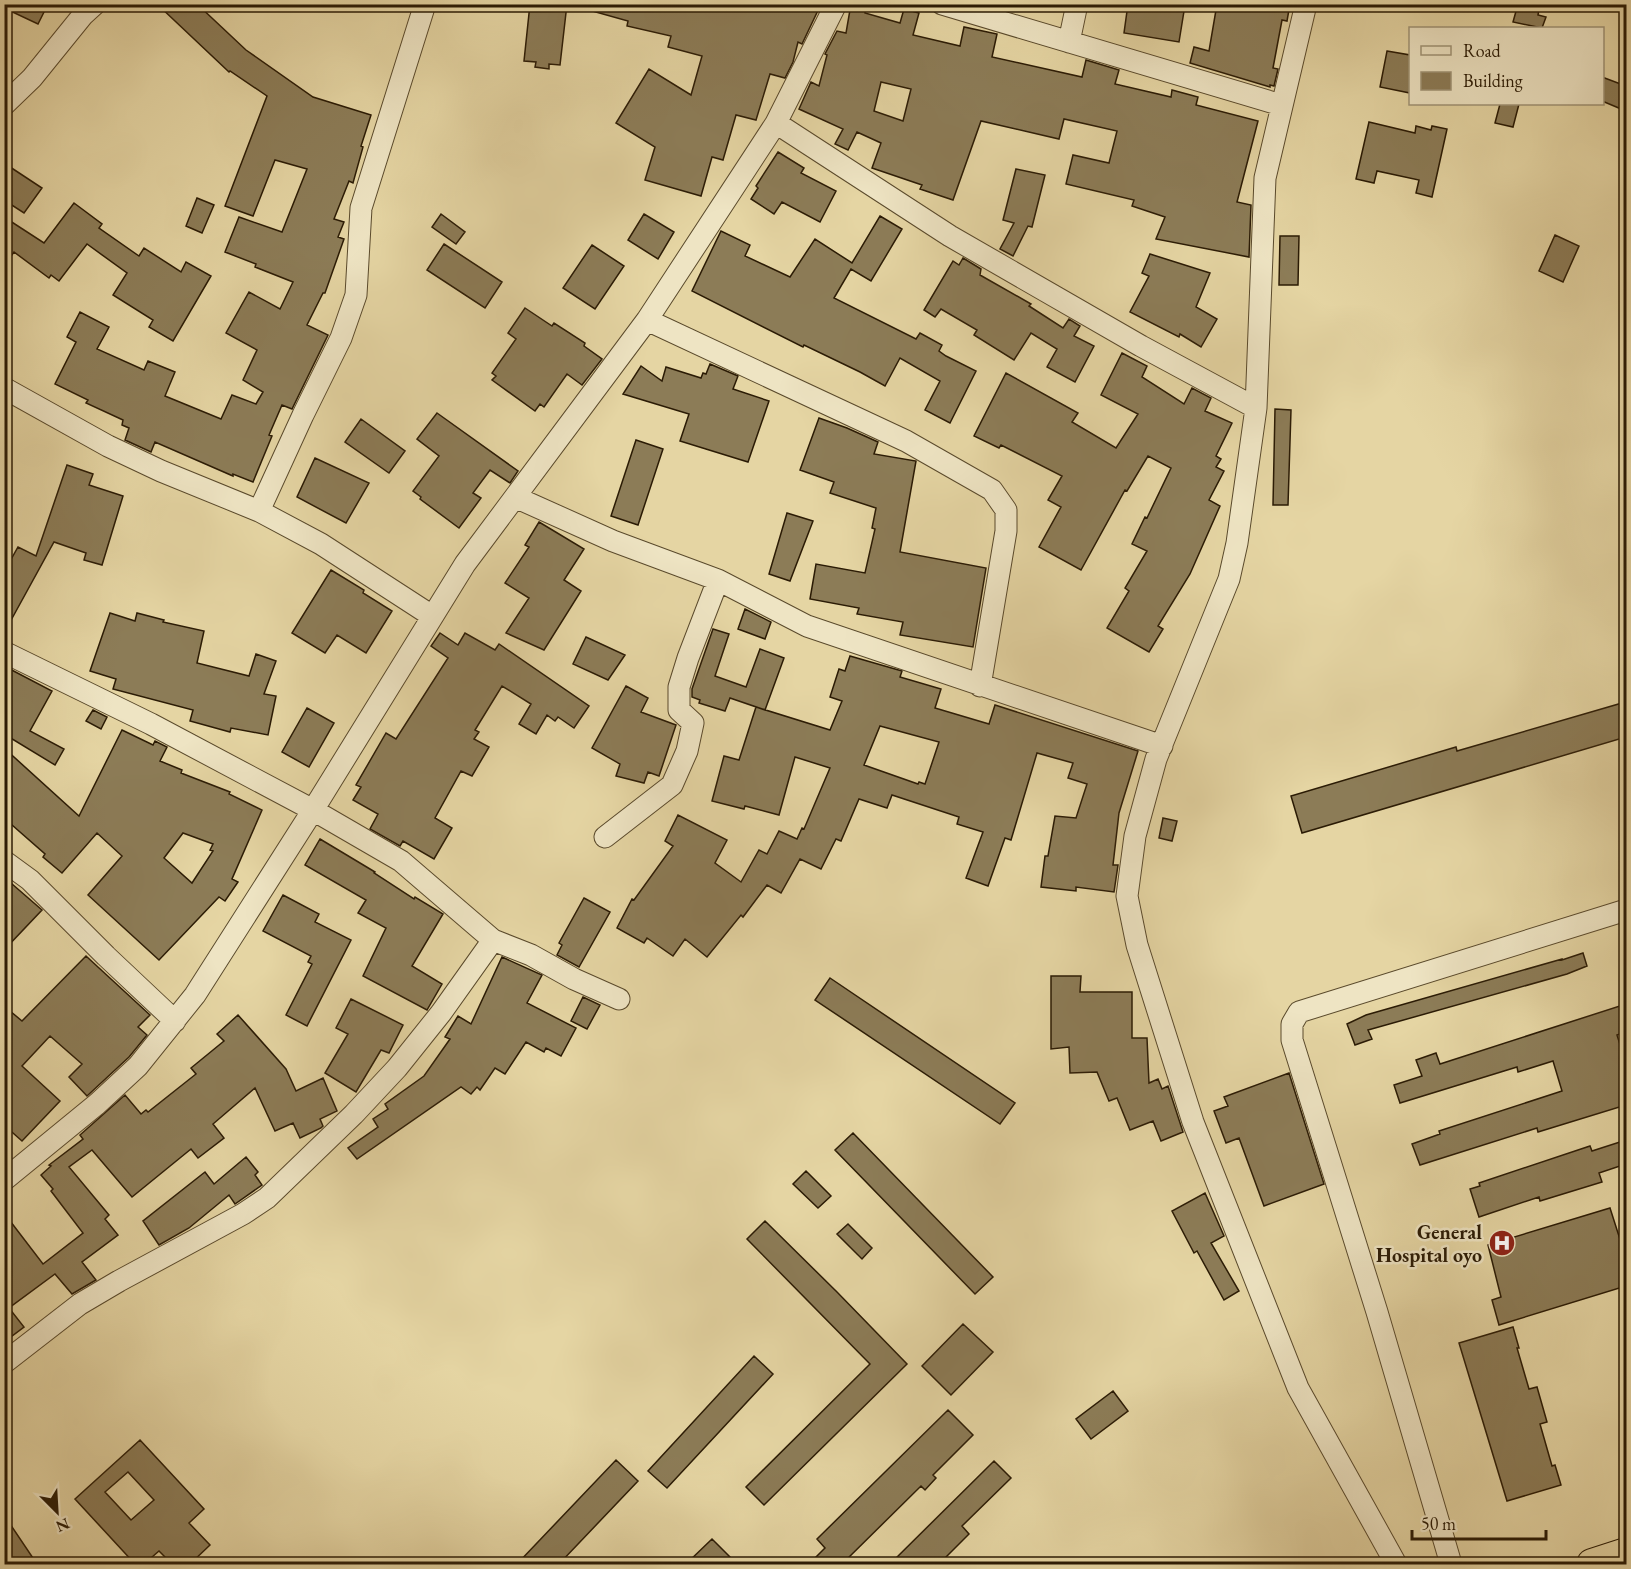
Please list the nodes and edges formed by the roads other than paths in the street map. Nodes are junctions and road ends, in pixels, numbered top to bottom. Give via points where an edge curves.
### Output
1 (95, 4) edge
2 (425, 4) edge
3 (836, 4) edge
4 (942, 4) edge
5 (1077, 4) edge
6 (1306, 4) edge
7 (1069, 42) junction
8 (4, 105) edge
9 (1281, 105) junction
10 (776, 123) junction
11 (647, 320) junction
12 (4, 388) edge
13 (1256, 408) junction
14 (516, 497) junction
15 (259, 511) junction
16 (718, 580) junction
17 (432, 616) junction
18 (4, 652) edge
19 (980, 686) junction
20 (1161, 746) junction
21 (313, 810) junction
22 (605, 837) dead end
23 (4, 861) edge
24 (1626, 910) edge
25 (493, 940) junction
26 (619, 999) dead end
27 (176, 1021) junction
28 (7, 1172) edge
29 (4, 1363) edge
30 (1626, 1553) edge
31 (1396, 1564) edge
32 (1451, 1564) edge
33 (1592, 1564) edge

1 - 8 street
2 - 15 street via 361,208 356,295 341,338
3 - 10 street
4 - 7 street
5 - 7 street
6 - 9 street
7 - 9 street
9 - 13 street via 1265,178
10 - 11 street
10 - 13 street via 950,236
11 - 14 street
11 - 19 street via 906,441 992,490 1006,510 1006,531
12 - 15 street via 108,446
13 - 20 street via 1229,579
14 - 16 street via 613,541
14 - 17 street via 465,564
15 - 17 street via 321,544
16 - 19 street via 807,626
16 - 22 street via 679,687 679,710 693,723 682,764 672,785
17 - 21 street
18 - 21 street
19 - 20 street
20 - 31 street via 1135,836 1127,896 1137,945 1193,1122 1298,1388
21 - 25 street via 401,861
21 - 27 street
23 - 27 street via 30,880
24 - 32 street via 1299,1012 1292,1024 1292,1040
25 - 26 street
25 - 29 street via 397,1068 267,1198 80,1304
27 - 28 street via 138,1066 97,1104
30 - 33 highway

